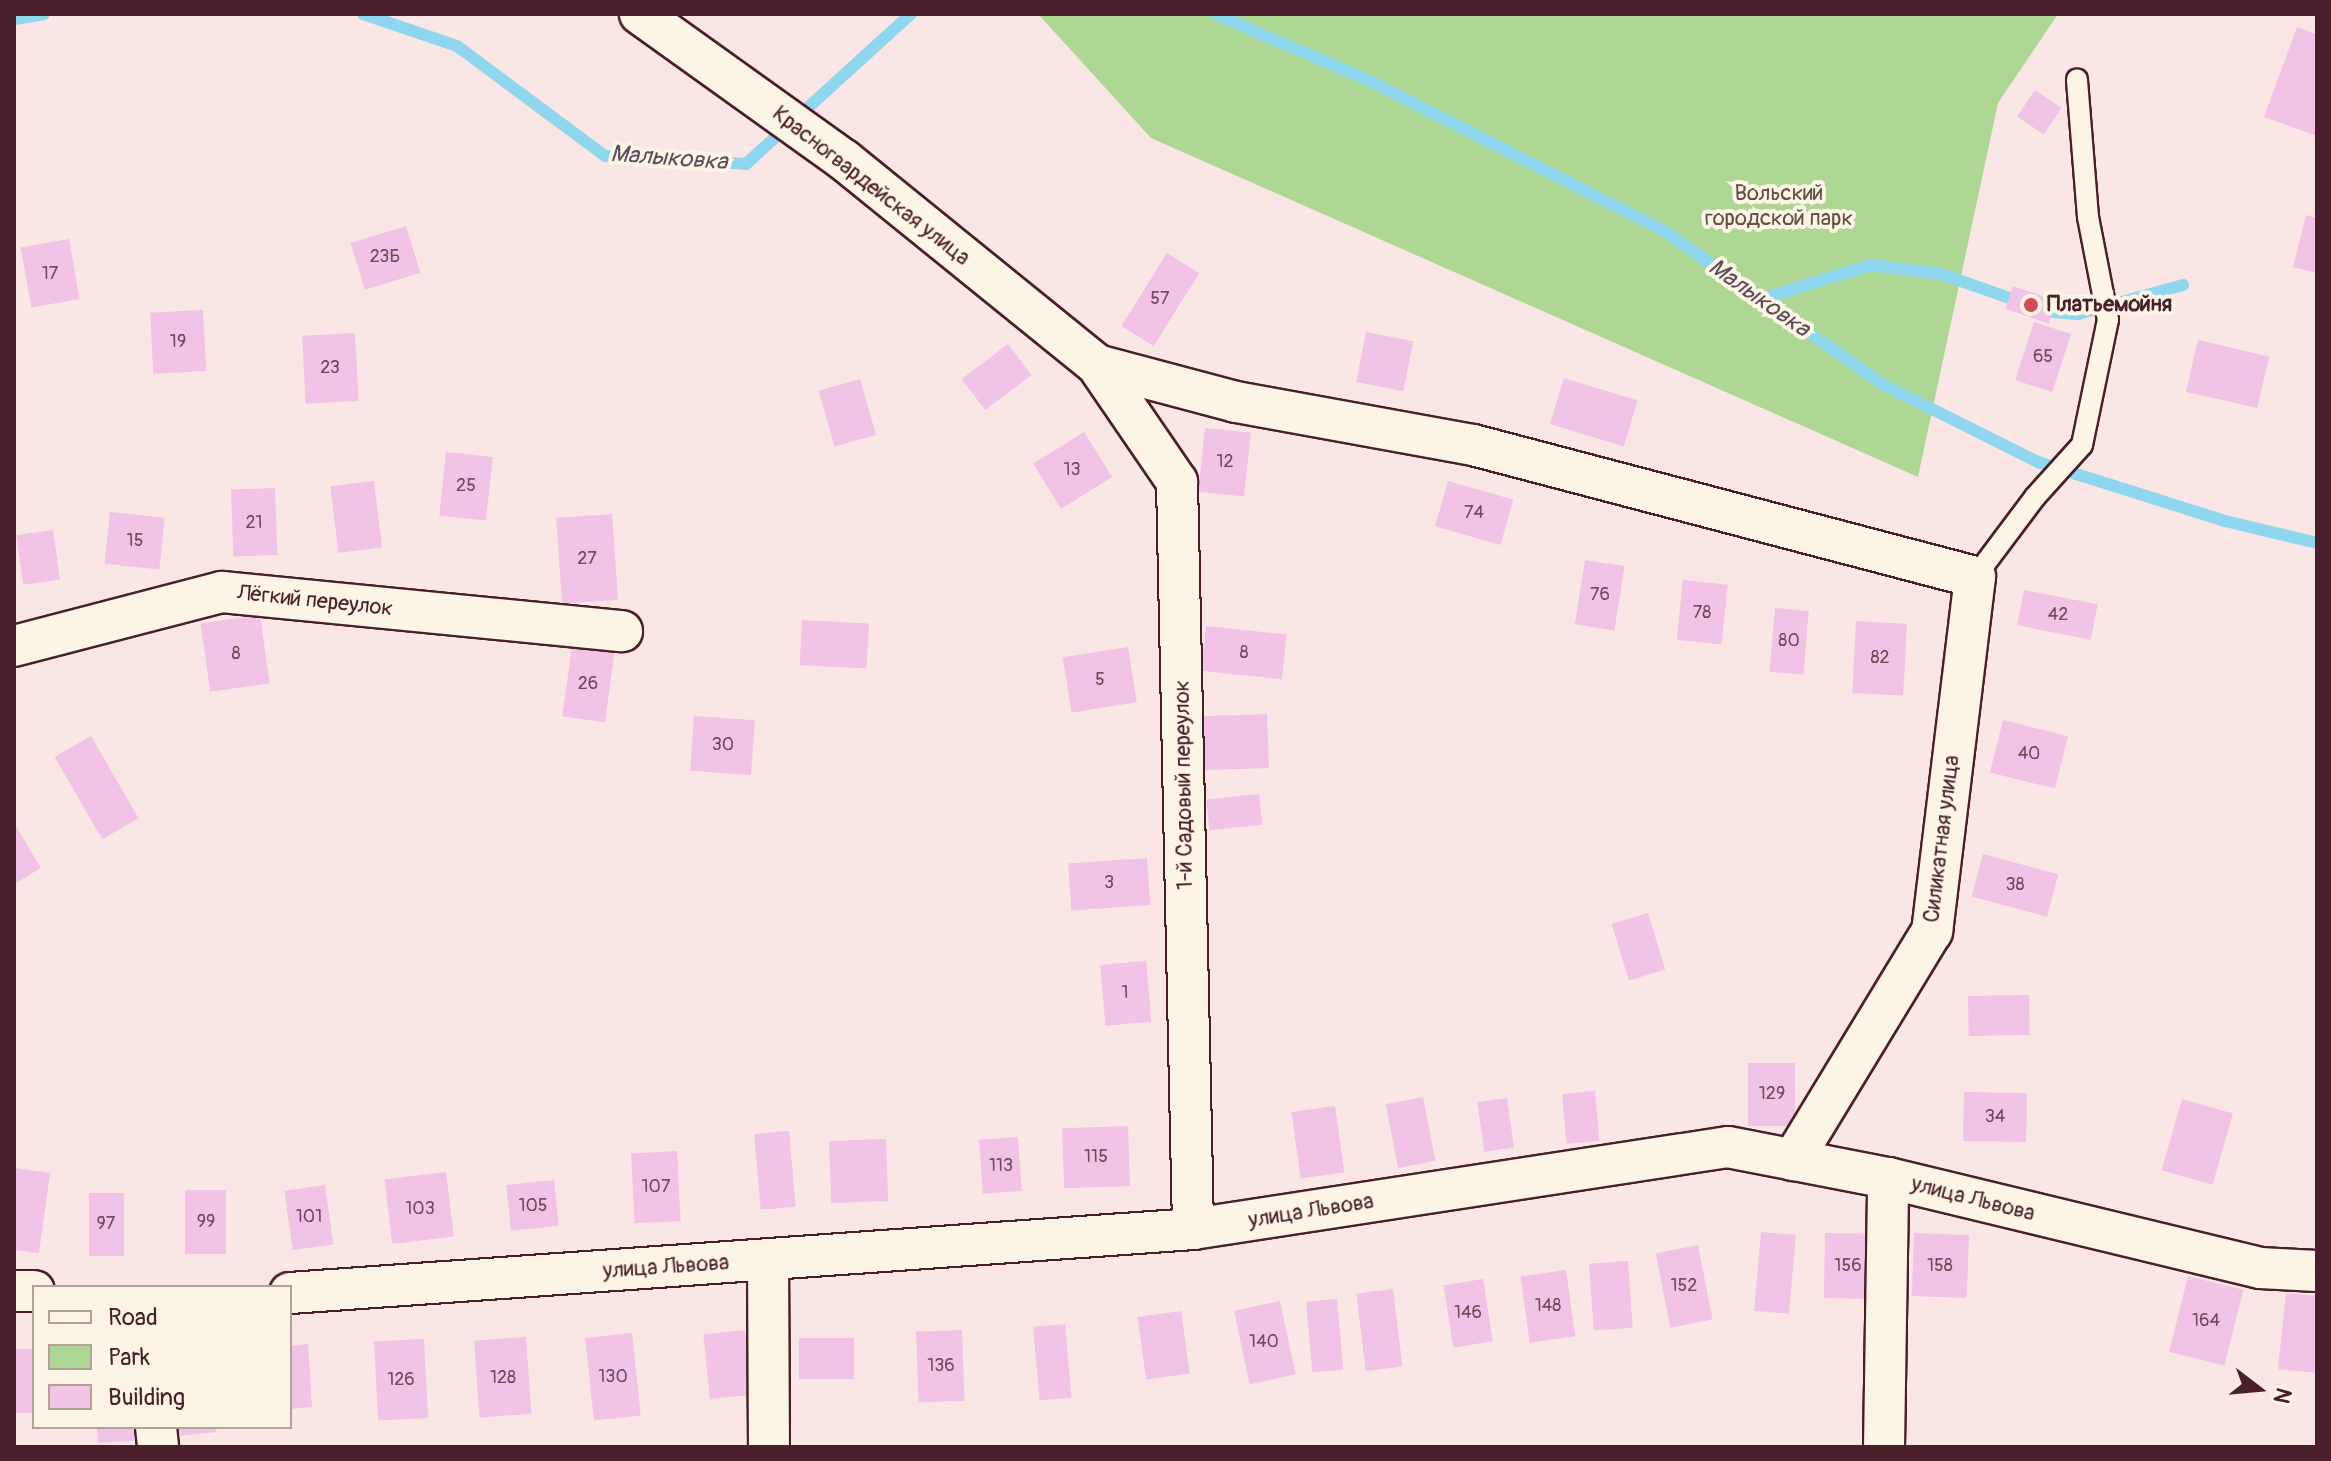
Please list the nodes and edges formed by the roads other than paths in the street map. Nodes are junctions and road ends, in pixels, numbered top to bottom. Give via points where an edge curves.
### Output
1 (640, 14) edge
2 (2077, 79) dead end
3 (1097, 365) junction
4 (1975, 577) junction
5 (622, 631) dead end
6 (14, 646) edge
7 (1793, 1160) junction
8 (1888, 1178) junction
9 (1193, 1229) junction
10 (768, 1260) junction
11 (2317, 1271) edge
12 (292, 1293) edge
13 (769, 1447) edge
14 (1884, 1447) edge

1 - 3 street, Красногвардейская улица via 844,160
2 - 4 lane via 2088,217 2108,320 2082,445
3 - 4 street via 1236,402 1473,445
3 - 9 street, 1-й Садовый переулок via 1177,482
4 - 7 street, Силикатная улица via 1932,931
5 - 6 street, Лёгкий переулок via 222,592
7 - 8 street, улица Львова
7 - 9 street, улица Львова via 1728,1147
8 - 11 street, улица Львова via 2260,1268
8 - 14 street
9 - 10 street, улица Львова
10 - 12 street, улица Львова
10 - 13 street

